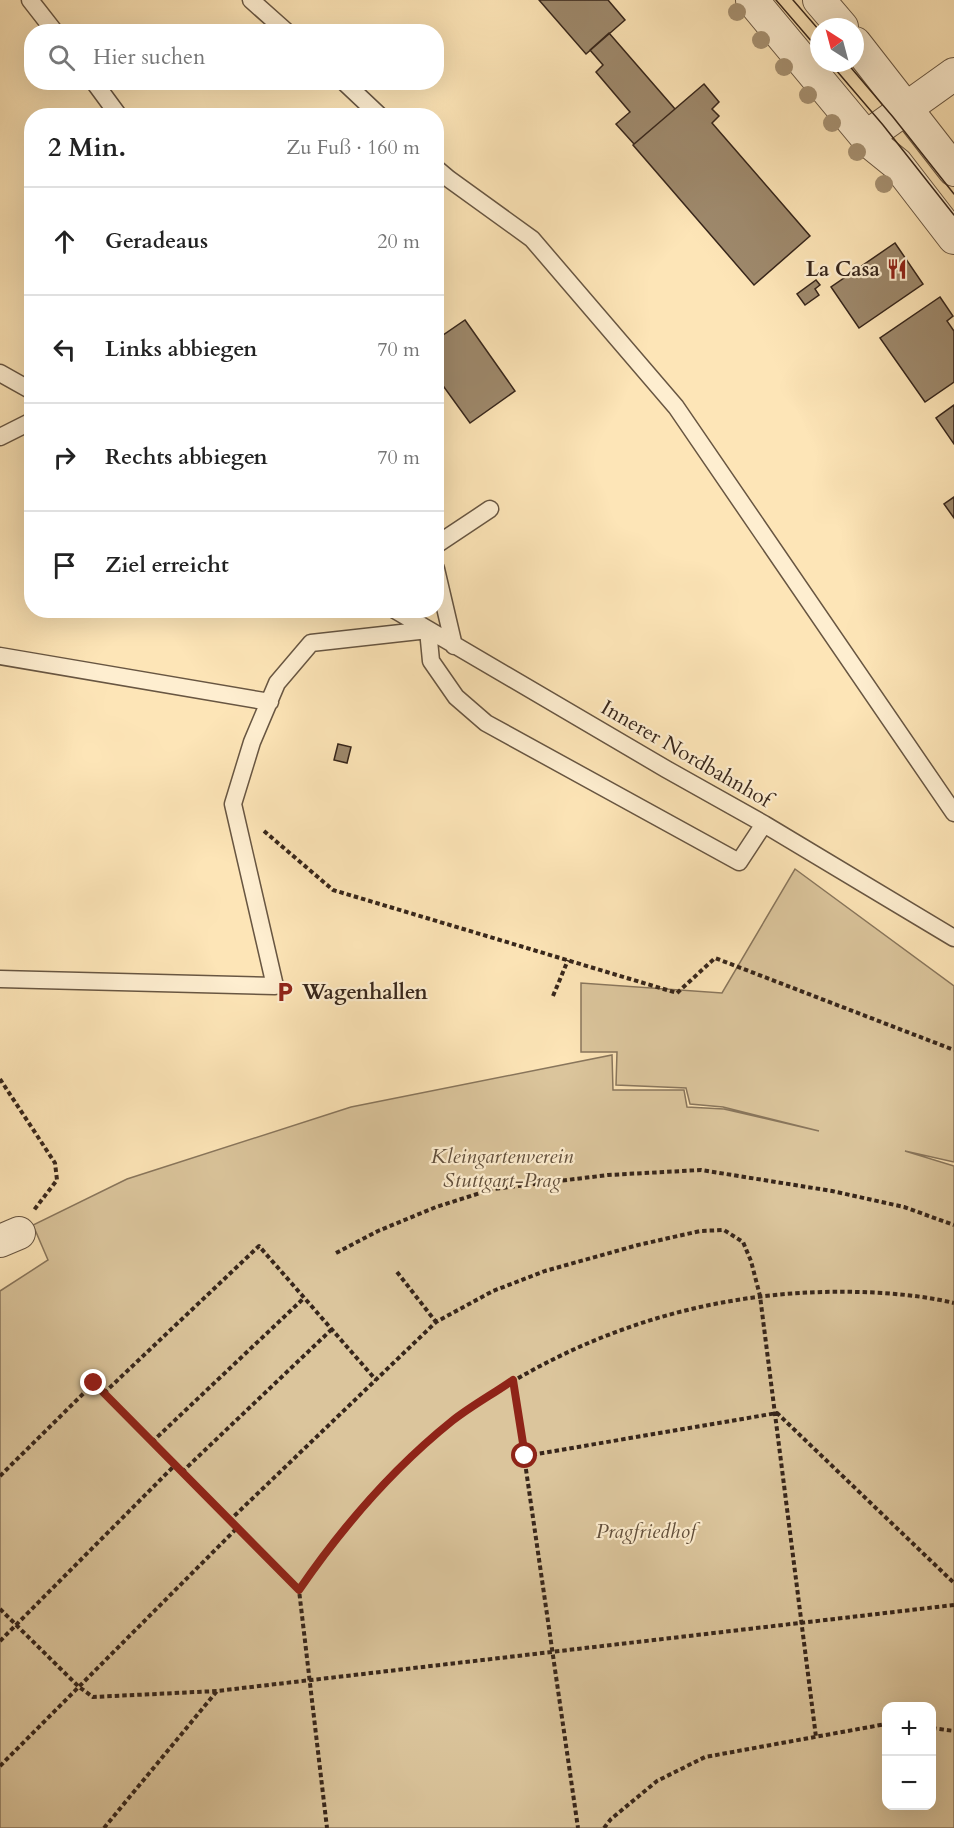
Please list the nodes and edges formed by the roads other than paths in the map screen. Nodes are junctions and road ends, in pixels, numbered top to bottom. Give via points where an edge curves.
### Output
1 (30, 0) edge
2 (251, 0) edge
3 (752, 0) edge
4 (819, 0) edge
5 (834, 18) edge
6 (49, 24) edge
7 (278, 24) edge
8 (864, 54) edge
9 (954, 74) edge
10 (100, 90) edge
11 (352, 90) edge
12 (906, 107) junction
13 (113, 108) edge
14 (372, 108) edge
15 (863, 133) junction
16 (954, 170) edge
17 (444, 175) edge
18 (954, 238) edge
19 (0, 373) edge
20 (24, 386) edge
21 (24, 425) edge
22 (0, 437) edge
23 (490, 509) dead end
24 (444, 540) edge
25 (444, 603) edge
26 (408, 618) edge
27 (428, 630) junction
28 (454, 646) junction
29 (0, 656) edge
30 (270, 702) junction
31 (954, 813) edge
32 (764, 824) junction
33 (954, 938) edge
34 (0, 979) edge

1 - 6 lane
2 - 7 lane
3 - 15 street
4 - 5 street
8 - 12 street
9 - 12 street
10 - 13 lane
11 - 14 lane
12 - 15 street via 873,132
12 - 16 street
15 - 18 street via 897,164
17 - 31 lane via 532,239 676,407
19 - 20 lane
21 - 22 lane
23 - 24 lane
25 - 28 lane
26 - 27 lane, Innerer Nordbahnhof
27 - 28 lane, Innerer Nordbahnhof
27 - 30 lane via 311,643 277,682
27 - 32 lane via 431,661 456,697 486,723 739,862
28 - 32 lane, Innerer Nordbahnhof
29 - 30 lane
30 - 34 lane via 252,742 233,804 275,986
32 - 33 lane, Innerer Nordbahnhof

